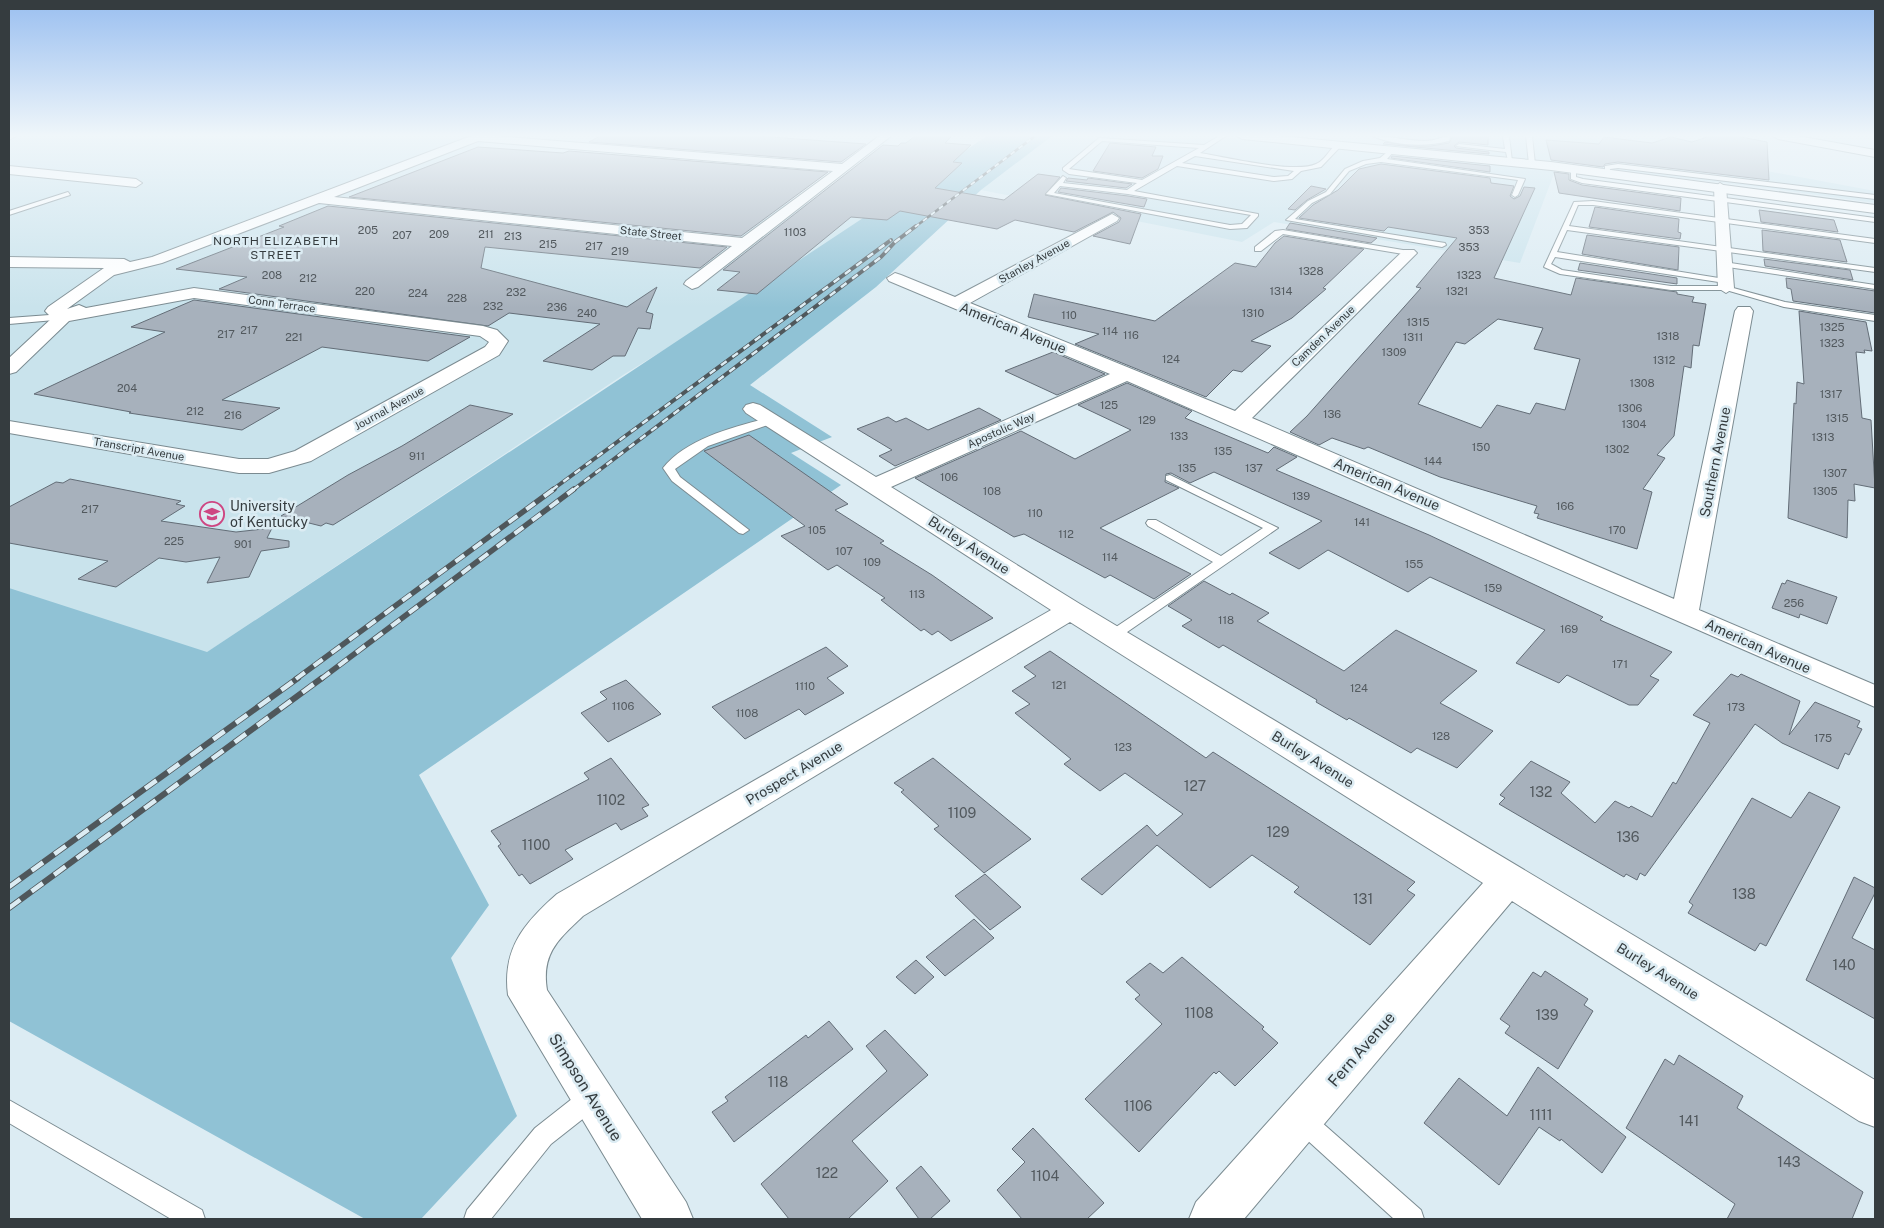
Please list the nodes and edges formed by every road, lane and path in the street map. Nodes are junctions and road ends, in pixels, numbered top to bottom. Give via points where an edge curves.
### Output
1 (335, 193) edge
2 (811, 193) edge
3 (1050, 193) edge
4 (1136, 193) edge
5 (1327, 193) edge
6 (1720, 193) edge
7 (1722, 193) edge
8 (1723, 193) edge
9 (1844, 193) edge
10 (68, 194) dead end
11 (1875, 197) edge
12 (320, 199) junction
13 (1875, 209) edge
14 (9, 213) edge
15 (1112, 218) dead end
16 (1875, 220) edge
17 (1722, 221) junction
18 (1565, 228) junction
19 (1875, 240) edge
20 (744, 243) junction
21 (1442, 245) dead end
22 (1875, 245) edge
23 (1258, 249) dead end
24 (1409, 253) joint
25 (1552, 254) junction
26 (1724, 255) junction
27 (9, 262) edge
28 (138, 266) junction
29 (1875, 270) edge
30 (895, 278) dead end
31 (692, 284) dead end
32 (1726, 285) junction
33 (1875, 287) edge
34 (955, 304) junction
35 (1744, 311) dead end
36 (63, 317) junction
37 (1875, 318) edge
38 (9, 321) edge
39 (499, 338) joint
40 (9, 368) edge
41 (1126, 374) junction
42 (762, 415) joint
43 (1238, 420) junction
44 (9, 427) edge
45 (269, 466) joint
46 (1170, 478) dead end
47 (876, 485) junction
48 (1152, 523) dead end
49 (743, 530) dead end
50 (1222, 562) junction
51 (1070, 610) junction
52 (1685, 613) junction
53 (1112, 636) junction
54 (1875, 697) edge
55 (1509, 879) junction
56 (531, 950) joint
57 (592, 1097) junction
58 (1875, 1105) edge
59 (9, 1112) edge
60 (1301, 1118) junction
61 (193, 1219) edge
62 (476, 1219) edge
63 (669, 1219) edge
64 (1213, 1219) edge
65 (1412, 1219) edge

1 - 12 street
2 - 20 street
3 - 4 lane via 1230,227 1244,226 1256,216
5 - 21 lane via 1310,202 1289,220
6 - 17 street
7 - 16 lane
8 - 13 street
9 - 11 lane
10 - 14 lane
12 - 20 street, State Street
12 - 28 street
15 - 34 street, Stanley Avenue
17 - 18 lane via 1576,203
17 - 19 lane
17 - 22 lane
17 - 26 street
18 - 25 lane
18 - 26 lane
20 - 31 street
23 - 24 lane via 1283,232
24 - 43 street, Camden Avenue
25 - 32 lane
25 - 32 lane via 1548,265 1560,272 1671,288
26 - 29 lane
26 - 32 street
26 - 33 lane
27 - 28 street
28 - 36 street via 87,306
30 - 34 street, American Avenue
32 - 37 lane via 1784,304
34 - 41 street, American Avenue
35 - 52 street, Southern Avenue
36 - 38 lane
36 - 39 street, Conn Terrace via 170,296 204,293 482,331
36 - 40 street
39 - 45 street, Journal Avenue via 492,351 304,456
41 - 43 street, American Avenue
41 - 47 street, Apostolic Way
42 - 47 street, Burley Avenue
42 - 49 lane via 690,451 669,468 676,479
43 - 52 street, American Avenue
44 - 45 street, Transcript Avenue via 239,466
46 - 50 lane via 1272,528
47 - 51 street, Burley Avenue
48 - 50 lane
50 - 53 lane
51 - 53 street, Burley Avenue
51 - 56 street, Prospect Avenue via 570,905 545,928
52 - 54 street, American Avenue
53 - 55 street, Burley Avenue
55 - 58 street, Burley Avenue
55 - 60 street, Fern Avenue
56 - 57 street, Simpson Avenue via 524,977 528,995
57 - 62 lane via 543,1136
57 - 63 street, Simpson Avenue
59 - 61 lane
60 - 64 street, Fern Avenue
60 - 65 lane

